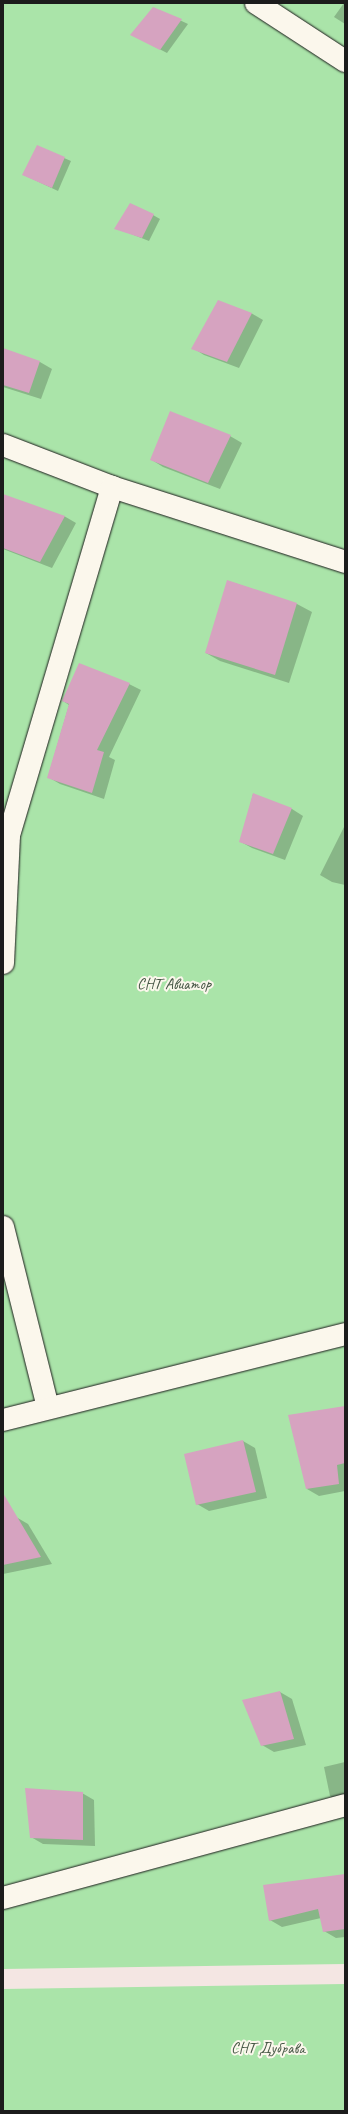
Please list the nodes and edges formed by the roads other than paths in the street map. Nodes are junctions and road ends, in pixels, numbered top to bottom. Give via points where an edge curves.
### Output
1 (256, 3) edge
2 (345, 62) edge
3 (3, 445) edge
4 (112, 486) junction
5 (345, 562) edge
6 (3, 963) edge
7 (3, 1227) edge
8 (345, 1334) edge
9 (48, 1407) junction
10 (3, 1420) edge
11 (345, 1804) edge
12 (3, 1898) edge

1 - 2 street
3 - 4 street
4 - 5 street
4 - 6 street via 9,835
7 - 9 street
8 - 9 street
9 - 10 street
11 - 12 street

